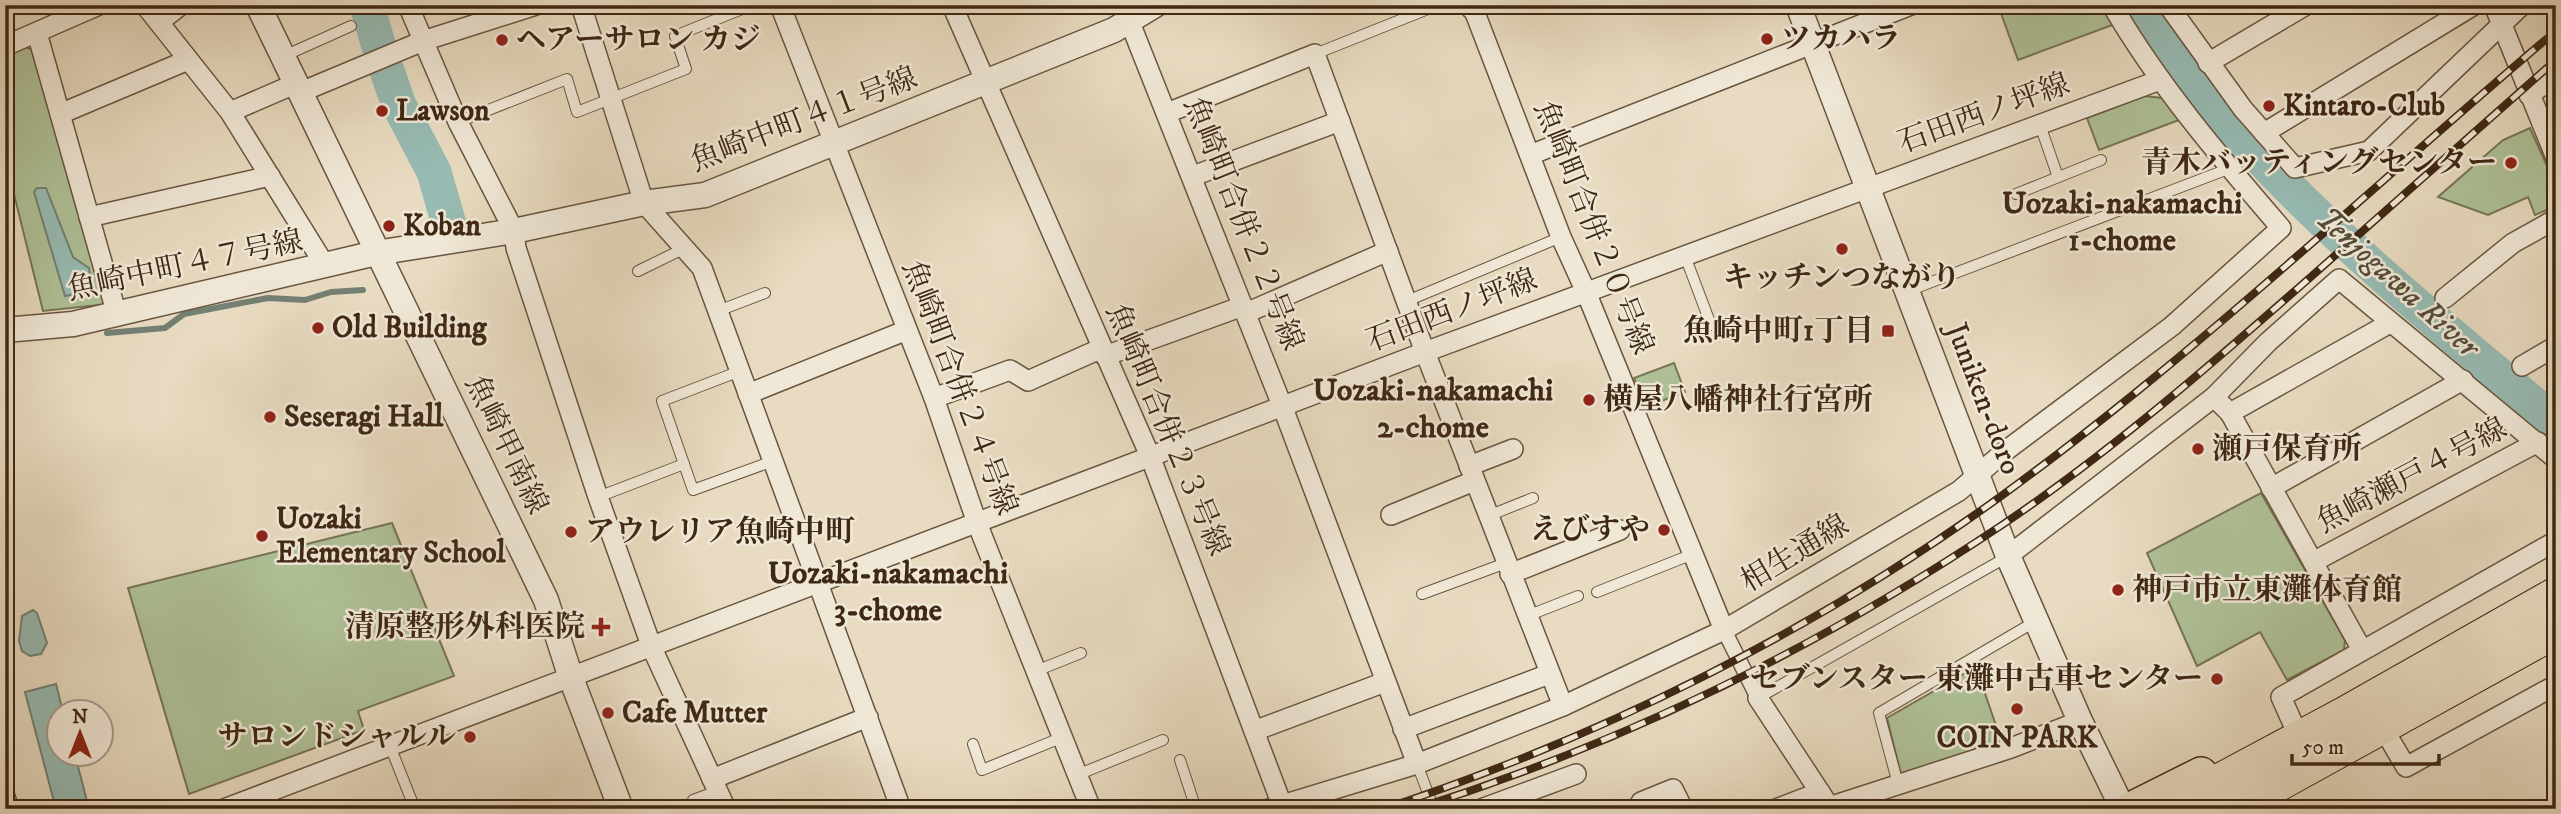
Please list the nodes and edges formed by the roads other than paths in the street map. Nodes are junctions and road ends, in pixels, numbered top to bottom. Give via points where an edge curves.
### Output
1 (99, 5) edge
2 (145, 5) edge
3 (181, 5) edge
4 (258, 5) edge
5 (408, 5) edge
6 (536, 5) edge
7 (581, 5) edge
8 (752, 5) edge
9 (780, 5) edge
10 (952, 5) edge
11 (1154, 5) edge
12 (1438, 5) edge
13 (1798, 5) edge
14 (1911, 5) edge
15 (2112, 5) edge
16 (2168, 5) edge
17 (2474, 5) edge
18 (2494, 5) edge
19 (2522, 5) edge
20 (1474, 6) edge
21 (2293, 9) edge
22 (1126, 13) edge
23 (159, 22) junction
24 (351, 26) dead end
25 (2502, 27) junction
26 (37, 33) junction
27 (423, 41) junction
28 (1812, 44) junction
29 (5, 46) edge
30 (1315, 54) junction
31 (284, 56) junction
32 (188, 60) junction
33 (2208, 63) junction
34 (2556, 76) edge
35 (2160, 80) junction
36 (984, 83) junction
37 (299, 87) junction
38 (2529, 95) junction
39 (611, 99) junction
40 (230, 112) junction
41 (1167, 113) junction
42 (60, 114) junction
43 (1340, 121) junction
44 (458, 122) junction
45 (2040, 125) junction
46 (2264, 133) junction
47 (833, 145) junction
48 (1530, 155) junction
49 (2556, 158) edge
50 (2101, 160) dead end
51 (2228, 169) junction
52 (270, 176) junction
53 (1193, 176) junction
54 (2059, 177) junction
55 (1869, 188) junction
56 (2016, 194) dead end
57 (644, 203) junction
58 (89, 217) junction
59 (2556, 219) edge
60 (514, 231) junction
61 (1561, 237) junction
62 (685, 248) junction
63 (1388, 251) junction
64 (376, 253) junction
65 (1685, 256) junction
66 (326, 267) junction
67 (638, 271) dead end
68 (1908, 291) junction
69 (1586, 292) junction
70 (765, 293) dead end
71 (2445, 298) dead end
72 (1406, 301) junction
73 (1245, 309) junction
74 (718, 310) junction
75 (117, 315) junction
76 (2390, 323) junction
77 (1711, 325) dead end
78 (5, 330) edge
79 (907, 330) junction
80 (2556, 346) edge
81 (1104, 352) junction
82 (1424, 352) junction
83 (2522, 366) dead end
84 (740, 370) junction
85 (2463, 380) junction
86 (748, 394) junction
87 (2214, 397) junction
88 (934, 398) junction
89 (1283, 408) junction
90 (2230, 413) junction
91 (2538, 442) junction
92 (1513, 449) dead end
93 (1150, 456) junction
94 (2556, 459) edge
95 (773, 461) junction
96 (684, 464) junction
97 (1472, 474) junction
98 (1978, 474) junction
99 (2271, 488) junction
100 (598, 497) junction
101 (1533, 498) dead end
102 (1391, 515) dead end
103 (1488, 516) junction
104 (977, 523) junction
105 (1620, 530) dead end
106 (2556, 541) edge
107 (1693, 554) junction
108 (2008, 556) junction
109 (2313, 562) junction
110 (1508, 568) junction
111 (2556, 578) edge
112 (818, 584) junction
113 (1597, 592) dead end
114 (1422, 594) dead end
115 (1578, 596) dead end
116 (2556, 596) edge
117 (1527, 616) junction
118 (2036, 621) junction
119 (2556, 629) edge
120 (1724, 631) junction
121 (2556, 647) edge
122 (652, 648) junction
123 (2362, 650) junction
124 (1082, 653) dead end
125 (1036, 671) junction
126 (1549, 674) junction
127 (571, 678) junction
128 (1385, 682) junction
129 (2556, 685) edge
130 (1758, 698) junction
131 (1563, 706) junction
132 (868, 717) junction
133 (2080, 721) junction
134 (2294, 726) junction
135 (1403, 729) junction
136 (1254, 731) junction
137 (1063, 737) junction
138 (1163, 740) dead end
139 (2390, 740) junction
140 (973, 744) dead end
141 (390, 746) junction
142 (1180, 760) dead end
143 (1417, 764) junction
144 (1576, 774) dead end
145 (1077, 775) junction
146 (1898, 784) junction
147 (719, 793) edge
148 (5, 797) edge
149 (693, 800) dead end
150 (1641, 802) dead end
151 (1827, 802) edge
152 (231, 807) edge
153 (1275, 807) edge
154 (9, 809) edge
155 (415, 809) edge
156 (621, 809) edge
157 (901, 809) edge
158 (1091, 809) edge
159 (1196, 809) edge
160 (1434, 809) edge
161 (1481, 809) edge
162 (1683, 809) edge
163 (1776, 809) edge
164 (2123, 809) edge
165 (2131, 809) edge
166 (2170, 809) edge
167 (2230, 809) edge
168 (2265, 809) edge

1 - 26 street
2 - 23 street
3 - 23 street
4 - 31 street, 魚崎甲南線
5 - 27 street
6 - 27 street
7 - 39 street
8 - 39 lane via 675,36 686,69
9 - 47 street, 魚崎町合併２４号線
10 - 36 street, 魚崎町合併２３号線
11 - 22 street, 魚崎中町４１号線
12 - 30 lane
13 - 28 street, Juniken-doro
14 - 28 street
15 - 35 street
16 - 33 street
17 - 46 street
18 - 25 street
19 - 25 street
20 - 48 street, 魚崎町合併２０号線
21 - 33 street
22 - 36 street, 魚崎中町４１号線 via 1114,30
22 - 41 street, 魚崎町合併２２号線
23 - 32 street
24 - 31 lane
25 - 38 street
25 - 46 street via 2369,151 2295,168
26 - 29 street
26 - 42 street
27 - 37 street
27 - 44 street
28 - 48 street
28 - 55 street, Juniken-doro
30 - 41 street
30 - 43 street
31 - 37 street, 魚崎甲南線
32 - 40 street
32 - 42 street
33 - 46 street
34 - 38 street
35 - 45 street, 石田西ノ坪線
35 - 51 street
36 - 47 street, 魚崎中町４１号線
36 - 81 street, 魚崎町合併２３号線
37 - 40 street
37 - 64 street, 魚崎甲南線
38 - 49 street
39 - 44 lane via 577,112 567,79
39 - 57 street
40 - 52 street
41 - 53 street, 魚崎町合併２２号線
42 - 58 street
43 - 53 street
43 - 63 street
44 - 60 street
45 - 54 lane
45 - 55 street, 石田西ノ坪線
47 - 57 street, 魚崎中町４１号線 via 705,195
47 - 79 street, 魚崎町合併２４号線
48 - 61 street, 魚崎町合併２０号線
50 - 54 lane
51 - 68 lane
51 - 98 street, 相生通線 via 2281,228 2172,326
52 - 58 street
52 - 66 street
53 - 73 street, 魚崎町合併２２号線
54 - 56 lane
55 - 65 street, 石田西ノ坪線
55 - 68 street, Juniken-doro
57 - 60 street, 魚崎中町４１号線
57 - 62 street
58 - 75 street
59 - 71 street via 2512,243
60 - 64 street, 魚崎中町４１号線
60 - 100 street
61 - 69 street, 魚崎町合併２０号線
61 - 72 lane
62 - 67 lane
62 - 74 street via 702,268
63 - 72 street
63 - 73 street
64 - 66 street, 魚崎中町４７号線
64 - 127 street, 魚崎甲南線 via 546,600
65 - 69 street, 石田西ノ坪線
65 - 77 lane
66 - 75 street, 魚崎中町４７号線
68 - 98 street, Juniken-doro
69 - 82 street, 石田西ノ坪線
69 - 107 street, 魚崎町合併２０号線
70 - 74 lane
72 - 82 street
73 - 81 street
73 - 89 street, 魚崎町合併２２号線
74 - 84 street
75 - 78 street, 魚崎中町４７号線
76 - 85 street
76 - 87 street via 2339,279
76 - 90 street
79 - 86 street
79 - 88 street, 魚崎町合併２４号線
80 - 83 street
81 - 88 street via 1028,381 1010,370
81 - 93 street, 魚崎町合併２３号線
82 - 89 street, 石田西ノ坪線
82 - 97 street
84 - 86 street
84 - 96 lane via 662,401
85 - 91 street
85 - 99 street
86 - 95 street
87 - 90 street
87 - 108 street
88 - 104 street, 魚崎町合併２４号線
89 - 93 street, 石田西ノ坪線
89 - 128 street, 魚崎町合併２２号線
90 - 99 street
91 - 94 street
91 - 109 street, 魚崎瀬戸４号線
92 - 97 street
93 - 104 street, 石田西ノ坪線
93 - 136 street, 魚崎町合併２３号線
95 - 96 lane via 693,490
95 - 112 street
96 - 100 lane
97 - 102 street
97 - 103 street
98 - 108 street, Juniken-doro
98 - 120 street, 相生通線 via 1959,491
99 - 109 street
100 - 122 street
101 - 103 lane
103 - 110 street
104 - 112 street, 石田西ノ坪線
104 - 125 street, 魚崎町合併２４号線
105 - 110 street
106 - 123 street
107 - 113 lane
107 - 120 street, 魚崎町合併２０号線
108 - 118 street, Juniken-doro
108 - 130 lane
109 - 123 street
110 - 114 lane
110 - 117 street
111 - 134 highway
112 - 122 street, 石田西ノ坪線
112 - 132 street
115 - 117 lane
116 - 166 highway
117 - 126 street
118 - 133 street, Juniken-doro
118 - 146 lane via 1879,713
119 - 167 highway
120 - 130 street, 魚崎町合併２０号線
120 - 131 street, 相生通線
121 - 139 highway
122 - 127 street, 石田西ノ坪線
122 - 147 street
123 - 134 street via 2281,697
124 - 125 lane
125 - 137 street, 魚崎町合併２４号線
126 - 131 street
126 - 135 street
127 - 141 street, 石田西ノ坪線
127 - 156 street, 魚崎甲南線
128 - 135 street, 魚崎町合併２２号線
128 - 136 street
129 - 139 street via 2406,767
130 - 151 street, 魚崎町合併２０号線
131 - 143 street, 相生通線
132 - 147 street
132 - 157 street
133 - 146 street
133 - 164 street, Juniken-doro
134 - 165 highway
135 - 143 street, 魚崎町合併２２号線
136 - 153 street, 魚崎町合併２３号線
137 - 140 lane via 982,770
137 - 145 street, 魚崎町合併２４号線
138 - 145 lane
139 - 168 highway
141 - 152 street, 石田西ノ坪線
141 - 155 lane
142 - 159 lane
143 - 153 street, 相生通線
143 - 160 lane
144 - 161 street
145 - 158 street, 魚崎町合併２４号線
146 - 151 street
147 - 149 lane
148 - 154 street
150 - 162 street via 1673,789
151 - 163 street

